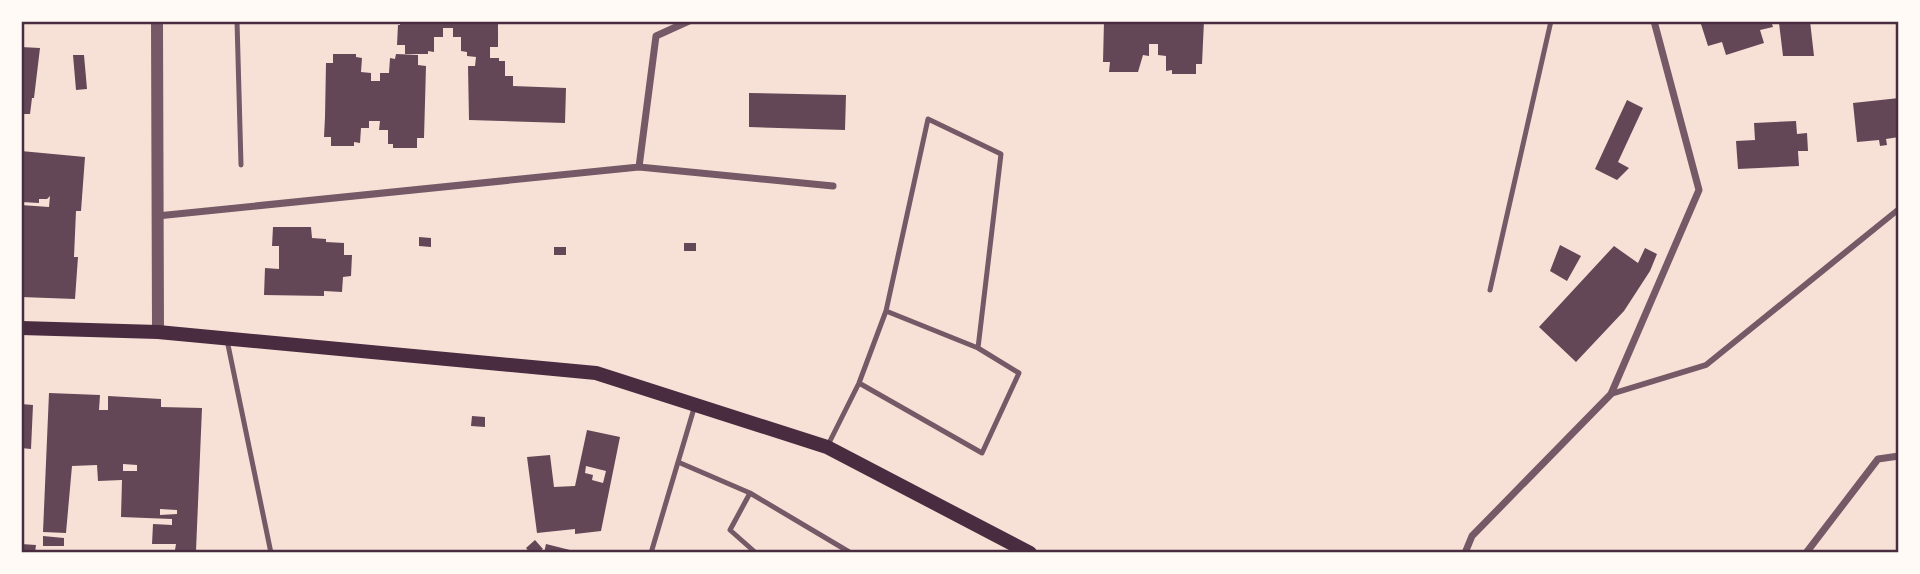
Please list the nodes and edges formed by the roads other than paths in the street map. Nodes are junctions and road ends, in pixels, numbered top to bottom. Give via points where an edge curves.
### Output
1 (158, 21) edge
2 (237, 21) edge
3 (689, 21) edge
4 (1550, 21) edge
5 (1654, 21) edge
6 (241, 165) dead end
7 (639, 167) junction
8 (833, 186) dead end
9 (1899, 209) edge
10 (157, 216) junction
11 (1490, 290) dead end
12 (886, 311) junction
13 (21, 328) edge
14 (158, 332) junction
15 (227, 339) junction
16 (978, 348) junction
17 (859, 383) junction
18 (1611, 394) junction
19 (695, 405) junction
20 (827, 447) junction
21 (1899, 456) edge
22 (678, 462) junction
23 (750, 493) junction
24 (271, 553) edge
25 (652, 553) edge
26 (757, 553) edge
27 (851, 553) edge
28 (1030, 553) edge
29 (1465, 553) edge
30 (1806, 553) edge

1 - 10 street
2 - 6 lane
3 - 7 street via 656,36
4 - 11 lane
5 - 18 street via 1699,190
7 - 8 street
7 - 10 street
9 - 18 street via 1706,365
10 - 14 street
12 - 16 lane
12 - 16 lane via 928,119 1001,154
12 - 17 lane
13 - 14 main road
14 - 15 main road
15 - 19 main road via 596,373
15 - 24 lane
16 - 17 lane via 1019,373 982,453
17 - 20 lane
18 - 29 street via 1472,536
19 - 20 main road
19 - 22 lane
20 - 28 main road
21 - 30 street via 1878,459
22 - 23 lane
22 - 25 lane
23 - 26 lane via 730,530
23 - 27 lane

